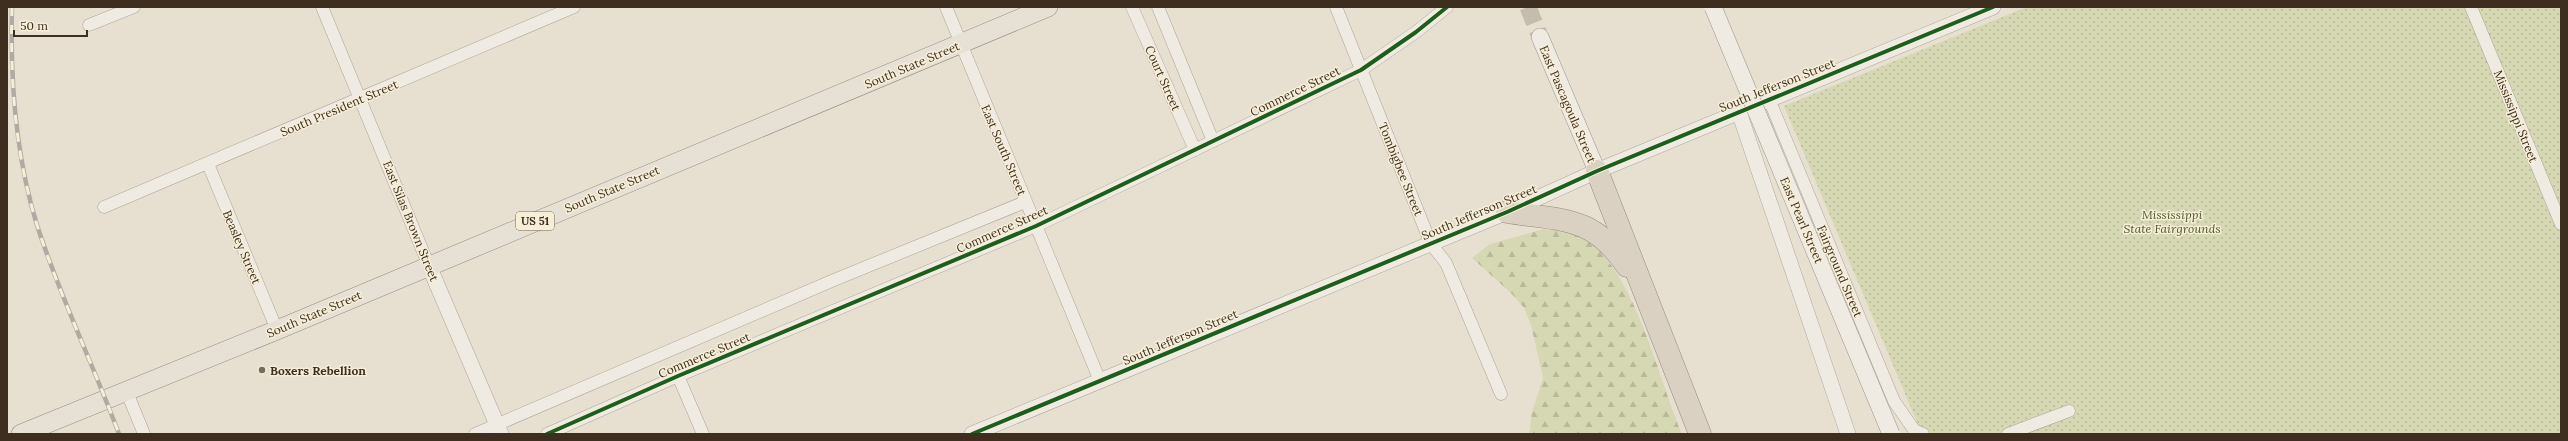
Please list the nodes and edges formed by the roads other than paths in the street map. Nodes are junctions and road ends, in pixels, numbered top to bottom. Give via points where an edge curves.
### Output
1 (134, 7) edge
2 (322, 7) edge
3 (574, 7) edge
4 (946, 7) edge
5 (1048, 7) edge
6 (1132, 7) edge
7 (1158, 7) edge
8 (1336, 7) edge
9 (1447, 7) edge
10 (1713, 7) edge
11 (1993, 7) edge
12 (2471, 7) edge
13 (89, 25) dead end
14 (1540, 37) tunnel mouth
15 (961, 44) junction
16 (1361, 70) junction
17 (361, 99) junction
18 (1769, 100) junction
19 (1739, 112) junction
20 (1213, 141) junction
21 (1195, 150) junction
22 (208, 164) junction
23 (1597, 171) junction
24 (2556, 197) edge
25 (1026, 202) junction
26 (104, 207) dead end
27 (1507, 212) junction
28 (2561, 224) edge
29 (1036, 226) junction
30 (1431, 244) junction
31 (429, 266) junction
32 (1645, 292) junction
33 (277, 330) junction
34 (678, 376) junction
35 (1100, 382) junction
36 (126, 390) junction
37 (1501, 394) dead end
38 (2069, 411) dead end
39 (500, 429) edge
40 (989, 431) edge
41 (1917, 433) edge
42 (21, 434) edge
43 (144, 434) edge
44 (475, 434) edge
45 (547, 434) edge
46 (703, 434) edge
47 (972, 434) edge
48 (1700, 434) edge
49 (1848, 434) edge
50 (1891, 434) edge
51 (2008, 434) edge

1 - 13 street
2 - 17 street, East Silas Brown Street
3 - 17 street, South President Street
4 - 15 street, East South Street
5 - 15 main road, South State Street / US 51
6 - 21 street, Court Street
7 - 20 street, Court Street
8 - 16 street, Tombigbee Street
9 - 16 street, Commerce Street
10 - 50 main road, East Pearl Street, bridge
11 - 18 street, South Jefferson Street
12 - 24 street, Mississippi Street
14 - 23 main road, East Pascagoula Street
15 - 25 street, East South Street
15 - 31 main road, South State Street / US 51
16 - 20 street, Commerce Street
16 - 30 street, Tombigbee Street
17 - 22 street, South President Street
17 - 31 street, East Silas Brown Street
18 - 19 street, South Jefferson Street
18 - 41 street, Fairground Street via 1894,401
19 - 23 street, South Jefferson Street
19 - 49 street
20 - 21 street, Commerce Street
21 - 29 street, Commerce Street
22 - 26 street, South President Street
22 - 33 street, Beasley Street
23 - 27 street, South Jefferson Street
23 - 32 highway
24 - 28 street, Mississippi Street
25 - 29 street, East South Street
25 - 39 street, Commerce Street via 834,280
27 - 30 street, South Jefferson Street
27 - 32 highway via 1568,220 1594,230 1615,248
29 - 34 street, Commerce Street
29 - 35 street, East South Street
30 - 35 street, South Jefferson Street
30 - 37 street, Tombigbee Street via 1446,263
31 - 33 main road, South State Street / US 51
31 - 39 street, East Silas Brown Street
32 - 48 highway
33 - 36 main road, South State Street / US 51
34 - 45 street, Commerce Street
34 - 46 street
35 - 40 street, South Jefferson Street
36 - 42 main road, South State Street / US 51
36 - 43 street
38 - 51 street
39 - 44 street, Commerce Street
40 - 47 street, South Jefferson Street

